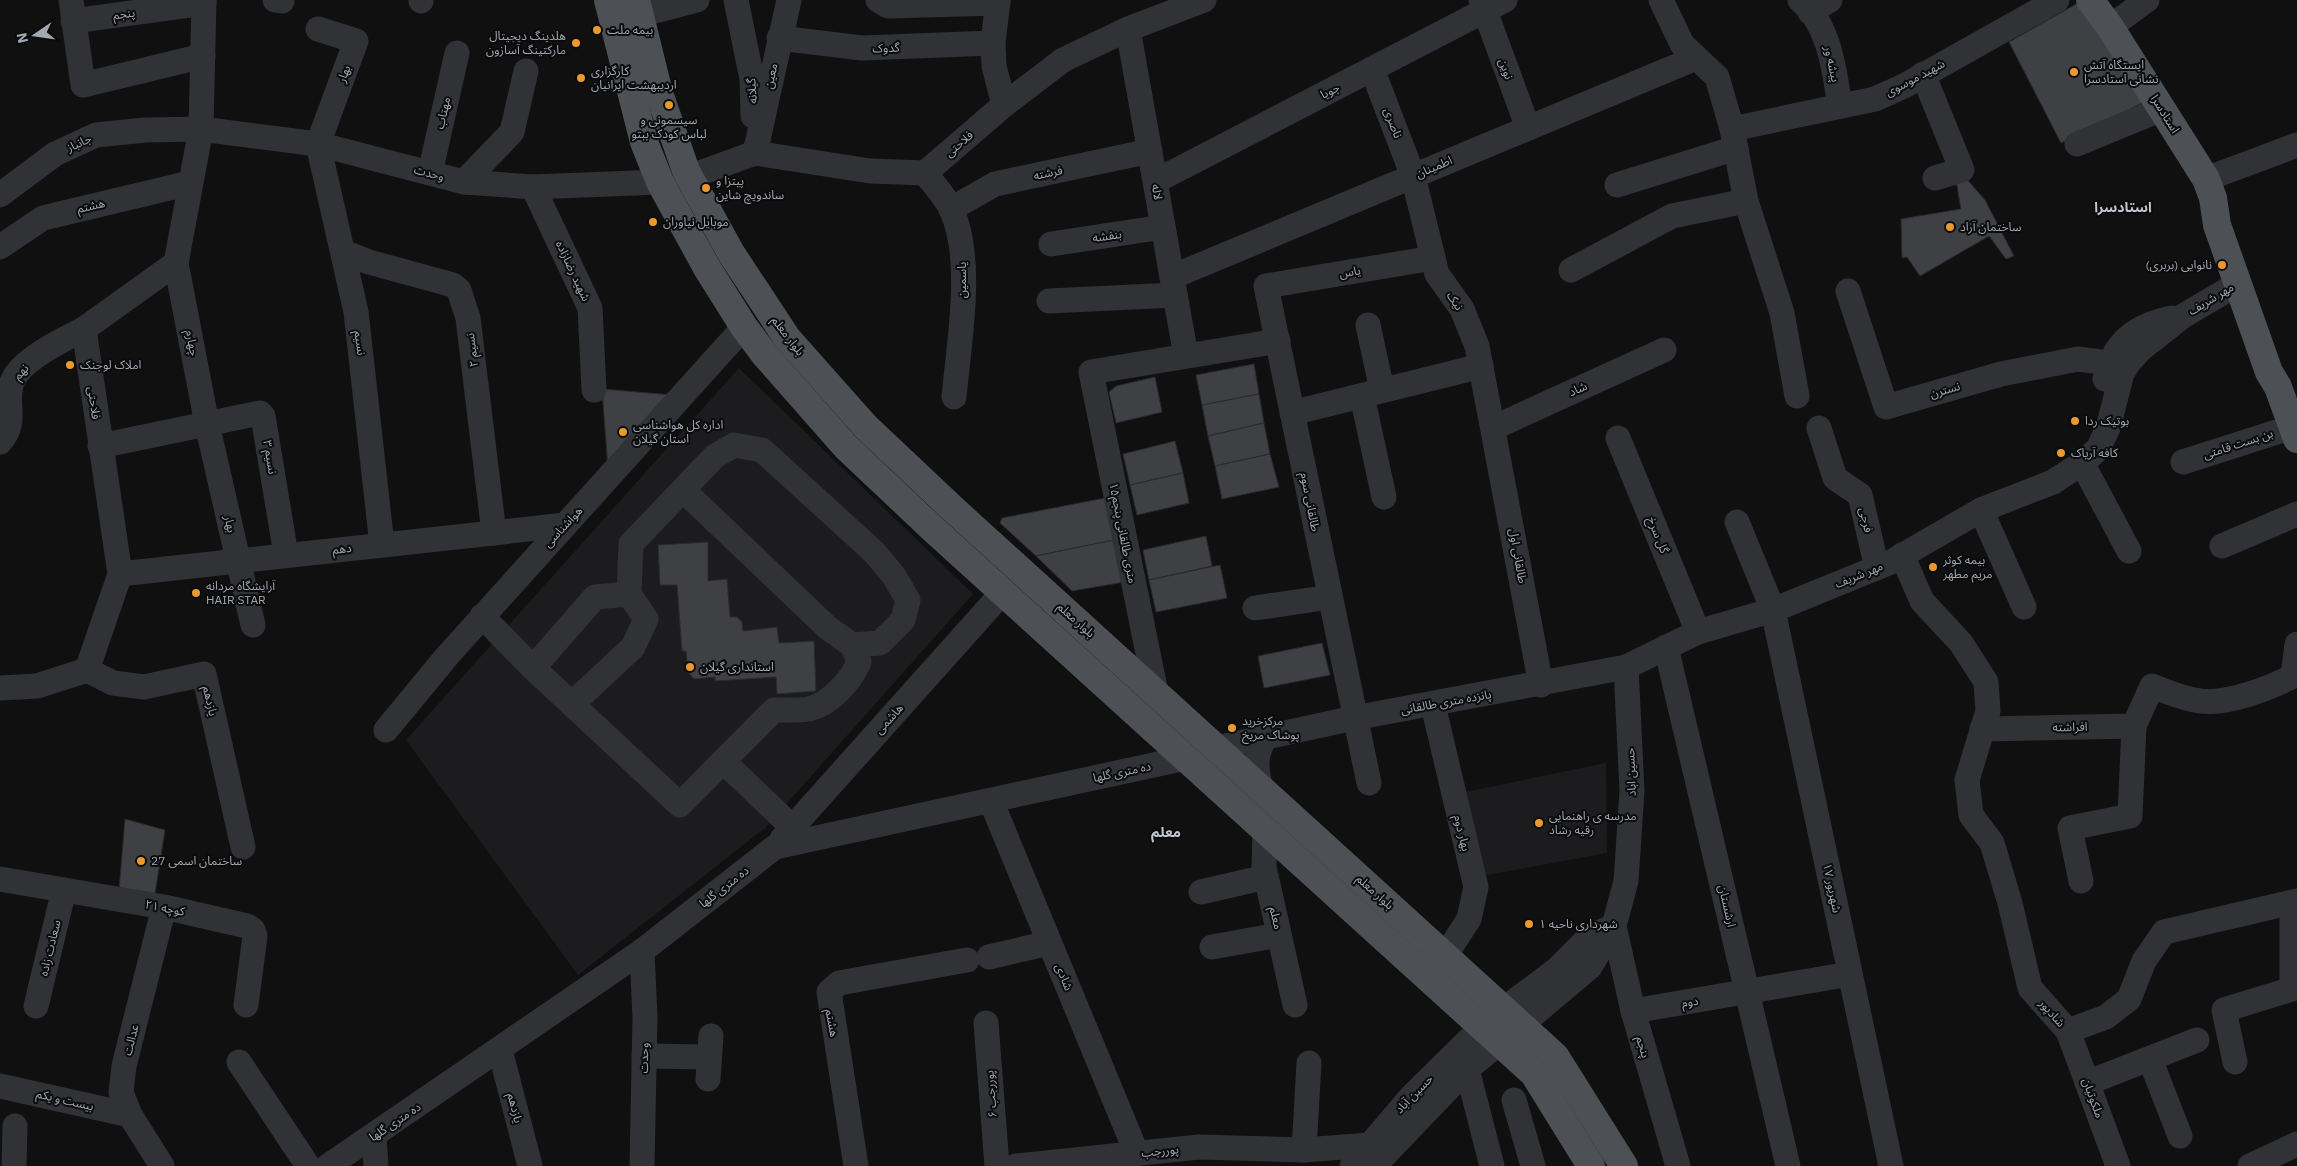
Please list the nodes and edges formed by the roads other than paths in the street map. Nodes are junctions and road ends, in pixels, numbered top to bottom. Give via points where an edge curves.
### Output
1 (608, 0) edge
2 (697, 0) edge
3 (736, 0) edge
4 (789, 0) edge
5 (878, 0) edge
6 (1204, 0) edge
7 (1661, 0) edge
8 (2057, 0) edge
9 (2090, 0) edge
10 (2147, 0) edge
11 (204, 2) edge
12 (998, 2) edge
13 (1490, 3) edge
14 (1813, 4) edge
15 (638, 7) edge
16 (72, 10) edge
17 (2110, 27) junction
18 (318, 29) dead end
19 (1128, 29) junction
20 (779, 38) junction
21 (993, 43) junction
22 (457, 53) dead end
23 (203, 56) junction
24 (1696, 58) junction
25 (1372, 69) junction
26 (526, 71) dead end
27 (1924, 74) junction
28 (1004, 105) junction
29 (1840, 106) junction
30 (2162, 109) junction
31 (1528, 128) junction
32 (201, 129) junction
33 (1734, 139) junction
34 (318, 144) junction
35 (2077, 144) dead end
36 (2297, 145) edge
37 (1150, 151) junction
38 (755, 153) junction
39 (430, 173) junction
40 (925, 173) junction
41 (1413, 176) junction
42 (689, 177) junction
43 (1935, 178) dead end
44 (1156, 181) junction
45 (464, 182) junction
46 (660, 182) junction
47 (190, 184) junction
48 (1617, 185) dead end
49 (533, 187) junction
50 (2210, 188) junction
51 (0, 196) edge
52 (1746, 200) junction
53 (951, 210) junction
54 (1163, 227) junction
55 (1050, 244) dead end
56 (0, 247) edge
57 (343, 252) junction
58 (1433, 258) junction
59 (176, 263) junction
60 (1571, 270) dead end
61 (2240, 283) junction
62 (1173, 286) junction
63 (1266, 286) joint
64 (1848, 291) dead end
65 (1049, 302) dead end
66 (1368, 325) dead end
67 (84, 328) junction
68 (744, 328) junction
69 (1278, 341) junction
70 (1664, 350) dead end
71 (1186, 356) junction
72 (1481, 366) junction
73 (2116, 368) junction
74 (2278, 388) junction
75 (594, 390) dead end
76 (5, 391) edge
77 (1372, 393) junction
78 (1797, 396) dead end
79 (954, 397) dead end
80 (1292, 414) junction
81 (207, 424) junction
82 (1493, 428) junction
83 (1819, 428) dead end
84 (2295, 433) edge
85 (1618, 438) dead end
86 (0, 442) edge
87 (100, 446) junction
88 (2183, 462) dead end
89 (2082, 463) junction
90 (683, 490) junction
91 (1384, 497) dead end
92 (1981, 510) junction
93 (2297, 514) edge
94 (1737, 522) dead end
95 (565, 525) junction
96 (494, 533) junction
97 (382, 545) junction
98 (2222, 546) dead end
99 (2128, 551) dead end
100 (286, 555) junction
101 (1902, 555) junction
102 (238, 561) junction
103 (1877, 568) junction
104 (120, 574) junction
105 (1003, 592) junction
106 (629, 594) junction
107 (1330, 596) junction
108 (2024, 607) dead end
109 (1255, 608) dead end
110 (1773, 610) junction
111 (482, 616) junction
112 (253, 625) dead end
113 (1698, 632) junction
114 (2297, 644) edge
115 (852, 645) junction
116 (1666, 646) junction
117 (1626, 667) junction
118 (533, 668) junction
119 (87, 670) junction
120 (1541, 685) junction
121 (0, 688) edge
122 (1156, 693) junction
123 (572, 704) junction
124 (1433, 705) junction
125 (1354, 718) junction
126 (2134, 726) junction
127 (1982, 729) junction
128 (386, 730) dead end
129 (1265, 737) junction
130 (1216, 748) junction
131 (1186, 758) junction
132 (723, 761) junction
133 (1368, 783) dead end
134 (1261, 788) junction
135 (991, 801) junction
136 (792, 827) junction
137 (1265, 830) junction
138 (243, 847) dead end
139 (775, 847) junction
140 (1266, 877) junction
141 (0, 879) edge
142 (2081, 881) dead end
143 (64, 890) junction
144 (1201, 892) dead end
145 (2294, 902) edge
146 (164, 907) junction
147 (1614, 926) junction
148 (1280, 935) junction
149 (1050, 943) junction
150 (1212, 947) dead end
151 (642, 951) junction
152 (1445, 956) junction
153 (1850, 974) junction
154 (1747, 993) junction
155 (246, 1005) dead end
156 (1295, 1005) dead end
157 (36, 1006) dead end
158 (1633, 1011) junction
159 (1512, 1017) junction
160 (986, 1023) dead end
161 (2068, 1031) junction
162 (1491, 1035) junction
163 (2197, 1040) dead end
164 (500, 1050) junction
165 (644, 1056) junction
166 (710, 1057) dead end
167 (2150, 1059) junction
168 (239, 1062) dead end
169 (2235, 1062) dead end
170 (1309, 1063) dead end
171 (1467, 1069) junction
172 (2087, 1083) junction
173 (0, 1086) edge
174 (1514, 1100) dead end
175 (130, 1115) junction
176 (15, 1126) dead end
177 (2180, 1136) dead end
178 (374, 1137) junction
179 (2297, 1144) edge
180 (1304, 1150) junction
181 (1137, 1154) junction
182 (1377, 1154) edge
183 (1200, 1156) edge
184 (1105, 1162) edge
185 (14, 1166) edge
186 (162, 1166) edge
187 (308, 1166) edge
188 (328, 1166) edge
189 (376, 1166) edge
190 (530, 1166) edge
191 (642, 1166) edge
192 (856, 1166) edge
193 (997, 1166) edge
194 (1021, 1166) edge
195 (1351, 1166) edge
196 (1492, 1166) edge
197 (1533, 1166) edge
198 (1591, 1166) edge
199 (1624, 1166) edge
200 (1678, 1166) edge
201 (1788, 1166) edge
202 (1891, 1166) edge
203 (2118, 1166) edge
204 (2250, 1166) edge

1 - 46 main road via 632,101
2 - 15 street
3 - 38 street, گیلانه via 752,79
4 - 20 street, معین
5 - 12 street via 888,6
6 - 19 street, فلاحتی
7 - 24 street via 1682,44
8 - 27 street, شهید موسوی
9 - 17 main road, استادسرا
10 - 17 street
11 - 16 street, پنجم
11 - 23 street
12 - 21 street
13 - 25 street, جویا
13 - 31 street, نوین
14 - 29 street, پیشه ور via 1829,43
15 - 42 main road, بلوار معلم via 659,93
16 - 23 street via 83,85
17 - 30 main road, استادسرا
18 - 34 street, بهار via 356,41
19 - 28 street, فلاحتی via 1063,60
19 - 37 street, لاله
20 - 21 street, گدوک via 862,48
20 - 38 street, معین
21 - 28 street via 996,76
22 - 39 street, مهتاب
23 - 32 street
24 - 31 street, اطمینان
24 - 33 street via 1717,77
25 - 41 street, ناصری
25 - 44 street, جویا
26 - 45 street via 512,132
27 - 29 street, شهید موسوی via 1876,99
27 - 43 street via 1962,170
28 - 40 street, فلاحتی
29 - 33 street, شهید موسوی
30 - 35 street
30 - 50 main road, استادسرا
31 - 41 street, اطمینان
32 - 34 street, وحدت
32 - 47 street
32 - 51 street, جانباز via 96,135 55,154
33 - 48 street, شهید موسوی
33 - 52 street
34 - 39 street, وحدت
34 - 57 street, نسیم
36 - 50 street
37 - 44 street, لاله
37 - 53 street, فرشته via 995,184
38 - 40 street via 870,172
38 - 42 street
39 - 45 street, وحدت
40 - 53 street, یاسمین
41 - 58 street, نیک
41 - 62 street, اطمینان
42 - 46 main road
42 - 122 main road, بلوار معلم via 731,253 787,338 866,427
44 - 54 street, لاله
45 - 49 street, وحدت
46 - 49 street, وحدت
46 - 68 main road
47 - 56 street, هشتم via 43,218
47 - 59 street
49 - 75 street, شهید رضازاده via 588,302 592,319
50 - 61 main road, استادسرا via 2217,224
50 - 74 main road, استادسرا via 2228,221 2280,368
52 - 60 street via 1672,216
52 - 78 street via 1782,313
53 - 79 street, یاسمین via 962,244 962,302
54 - 55 street, بنفشه
54 - 62 street, لاله
57 - 96 street, نسیم ٢ via 453,285 459,290 468,318
57 - 97 street, نسیم via 356,312
58 - 63 street, یاس
58 - 72 street, نیک via 1437,274 1462,309 1477,346
59 - 67 street
59 - 81 street, چهارم
61 - 73 street, مهر شریف via 2183,316
61 - 74 main road, استادسرا via 2269,372
62 - 65 street
62 - 71 street, لاله
63 - 69 street, طالقانی سوم
64 - 73 street, نسترن via 1886,407 2001,374 2078,359
66 - 77 street
67 - 76 street, نهم via 24,367
67 - 87 street, فلاحتی
68 - 95 street, هواشناسی
68 - 105 main road via 846,447
69 - 71 street
69 - 80 street, طالقانی سوم
70 - 82 street, شاد
71 - 122 street, ۱۵متری طالقانی پنجم via 1091,372
72 - 77 street
72 - 82 street, نیک
73 - 89 street, مهر شریف via 2108,428 2098,449
74 - 84 main road, استادسرا
76 - 86 street, نهم via 11,420 7,434
77 - 80 street
77 - 91 street
80 - 107 street, طالقانی سوم
81 - 87 street
81 - 100 street, نسیم ۳ via 252,413 263,416
81 - 102 street, بهار
82 - 120 street, طالقانی اول
83 - 103 street, فرجی via 1835,478 1860,495
84 - 88 street, بن بست قامتی
85 - 113 street, گل سرخ
87 - 104 street, فلاحتی
89 - 92 street, مهر شریف via 2053,482
89 - 99 street
90 - 106 street via 631,544
90 - 115 street via 828,628
90 - 115 street via 715,456 734,445 762,450 874,552 908,600 903,620 880,643
92 - 101 street, مهر شریف
92 - 108 street
93 - 98 street
94 - 110 street, ۱۷ شهریور
95 - 96 street, دهم
95 - 111 street, هواشناسی
96 - 97 street, دهم
97 - 100 street, دهم
100 - 102 street, دهم
101 - 103 street, مهر شریف
101 - 127 street via 1922,601 1961,643 1986,682 1988,711
102 - 104 street, دهم
102 - 112 street, بهار
103 - 110 street, مهر شریف
104 - 119 street, فلاحتی
105 - 131 main road
105 - 136 street, هاشمی
106 - 118 street via 595,597
106 - 123 street via 646,619 632,647
107 - 109 street
107 - 125 street, طالقانی سوم
110 - 113 street, مهر شریف
110 - 153 street, ۱۷ شهریور
111 - 118 street
111 - 128 street, هواشناسی
113 - 116 street, مهر شریف
114 - 126 street via 2293,676 2240,697 2201,702 2152,686
115 - 132 street via 859,662 854,675 826,702 809,709 774,710
116 - 117 street, مهر شریف
116 - 154 street, ارشستان
117 - 120 street, پانزده متری طالقانی
117 - 147 street, حسین اباد via 1632,791 1626,881
118 - 123 street
119 - 121 street via 37,686
119 - 138 street, یازدهم via 113,683 144,687 204,674
120 - 124 street, پانزده متری طالقانی
122 - 130 main road, بلوار معلم
123 - 132 street via 680,805
124 - 125 street, پانزده متری طالقانی
124 - 152 street, بهار دوم via 1476,887 1469,919
125 - 129 street, پانزده متری طالقانی
125 - 133 street
126 - 127 street, افراشته
126 - 142 street via 2130,816 2070,828
127 - 161 street, شادپور via 1967,780 1972,815 1992,843 2030,988
129 - 130 street, پانزده متری طالقانی
129 - 134 street via 1257,751 1255,766
130 - 131 main road
130 - 134 main road, بلوار معلم
131 - 135 street, ده متری گلها
131 - 137 main road
132 - 136 street
134 - 152 main road, بلوار معلم
135 - 139 street, ده متری گلها
135 - 149 street, شادی
136 - 139 street, هاشمی
137 - 140 street, معلم
137 - 162 main road
139 - 151 street, ده متری گلها
140 - 144 street
140 - 148 street, معلم
141 - 143 street, کوچه ۲۱
143 - 146 street, کوچه ۲۱
143 - 157 street, سعادت زاده
145 - 161 street, شادپور via 2164,932 2144,961 2129,999 2106,1017
145 - 169 street via 2292,989 2224,1010
146 - 155 street, کوچه ۲۱ via 253,930 255,936
146 - 175 street, عدالت via 124,1066 121,1092
147 - 158 street, پنجم
147 - 159 street via 1590,936
147 - 159 street, حسین اباد via 1590,967 1550,1000
148 - 150 street
148 - 156 street, معلم
149 - 181 street, شادی
149 - 192 street, هشتم via 839,983 829,992
151 - 164 street, ده متری گلها
151 - 165 street, وحدت
152 - 159 main road, بلوار معلم
153 - 154 street, دوم
153 - 202 street, ۱۷ شهریور
154 - 158 street, دوم
154 - 201 street, ارشستان
158 - 200 street, پنجم
159 - 162 main road
159 - 199 main road, بلوار معلم via 1556,1056
160 - 193 street, پوررجب ۶
161 - 172 street, ملکوتیان
162 - 171 street, حسین آباد
162 - 182 street, حسین آباد via 1410,1098
162 - 198 main road via 1534,1074
163 - 167 street
164 - 178 street, ده متری گلها
164 - 190 street, یازدهم
165 - 166 street
165 - 191 street, وحدت
167 - 172 street
167 - 177 street
168 - 187 street
170 - 180 street
171 - 182 street, حسین آباد
171 - 196 street
172 - 203 street, ملکوتیان
173 - 175 street, بیست و یکم
174 - 197 street
175 - 186 street, عدالت
176 - 185 street
178 - 188 street, ده متری گلها
178 - 189 street
179 - 204 street
180 - 182 street, پوررجب
180 - 183 street, پوررجب
180 - 195 street, پوررجب
181 - 183 street, پوررجب
181 - 184 street, پوررجب
182 - 195 street, حسین آباد
184 - 194 street, پوررجب

